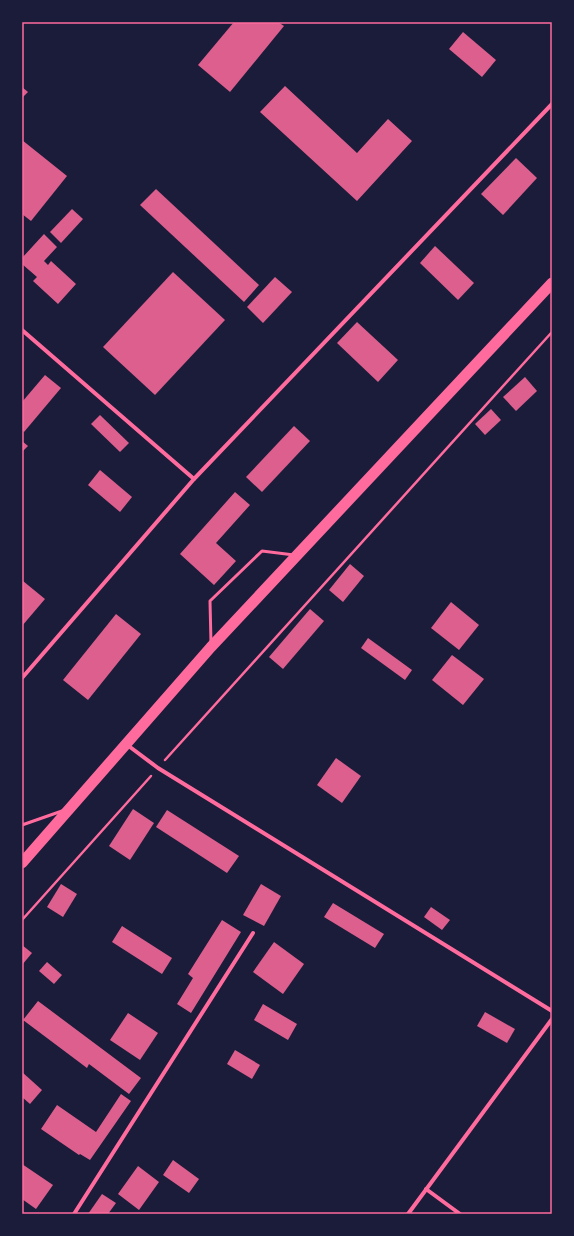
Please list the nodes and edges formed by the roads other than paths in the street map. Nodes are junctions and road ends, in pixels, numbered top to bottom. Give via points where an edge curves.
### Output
1 (552, 104) edge
2 (552, 284) edge
3 (22, 330) edge
4 (194, 479) junction
5 (296, 555) junction
6 (211, 647) junction
7 (22, 678) edge
8 (126, 743) junction
9 (69, 808) junction
10 (22, 825) edge
11 (22, 863) edge
12 (253, 933) dead end
13 (552, 1011) edge
14 (552, 1019) edge
15 (426, 1189) junction
16 (74, 1214) edge
17 (408, 1214) edge
18 (460, 1214) edge

1 - 4 street
2 - 5 highway
3 - 4 street
4 - 7 street
5 - 6 highway
5 - 6 lane via 262,551 210,601
6 - 8 highway
8 - 9 highway
8 - 13 street via 158,768
9 - 10 lane
9 - 11 highway
12 - 16 street
14 - 15 street
15 - 17 street
15 - 18 street

